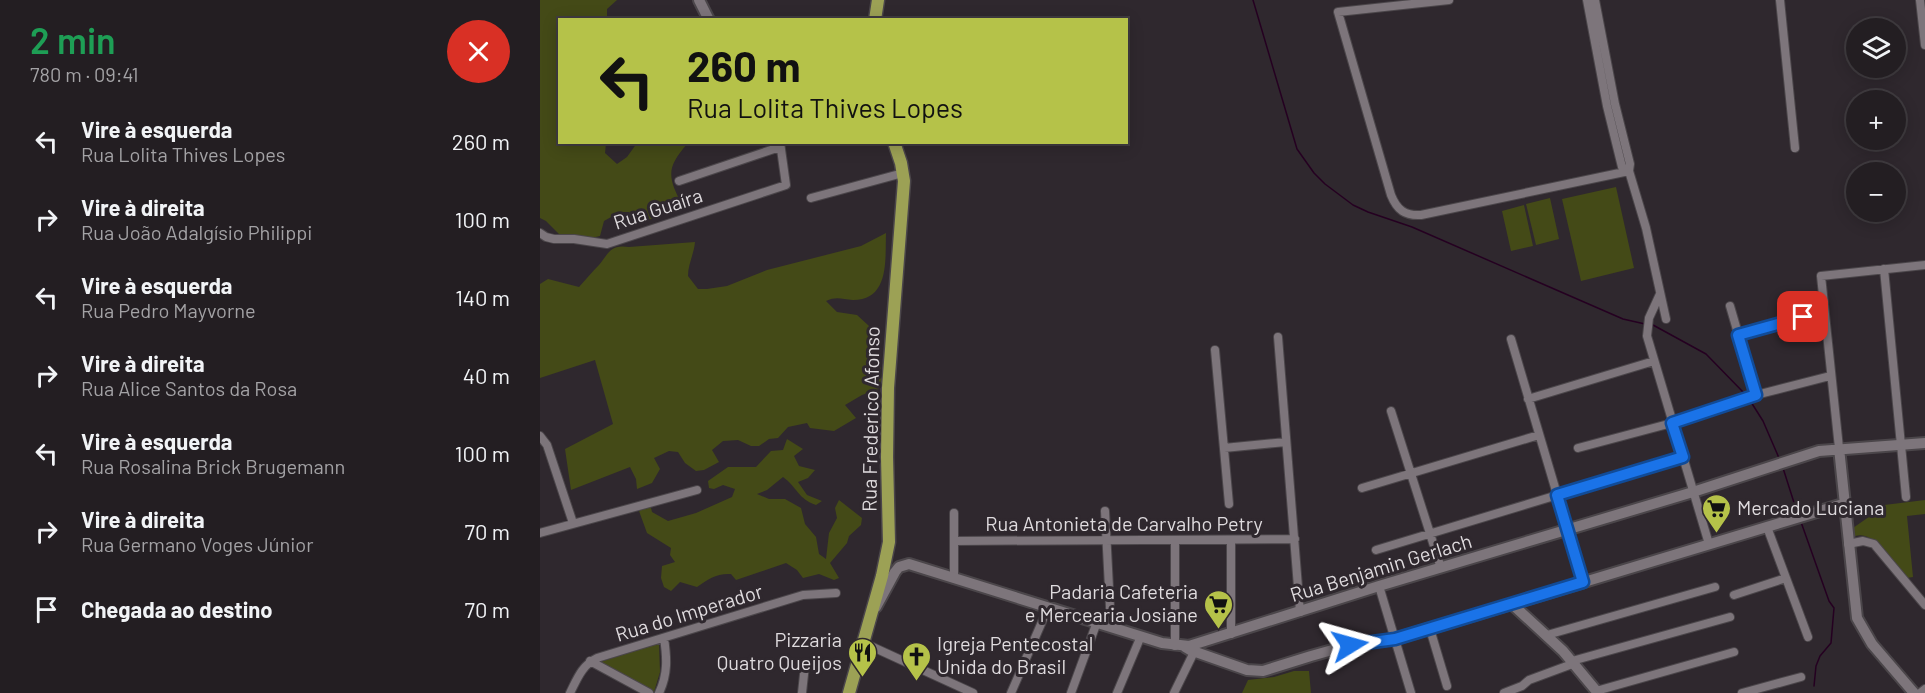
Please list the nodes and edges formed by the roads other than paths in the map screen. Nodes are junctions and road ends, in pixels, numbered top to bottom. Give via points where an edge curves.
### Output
1 (699, 0) edge
2 (878, 0) edge
3 (1449, 0) edge
4 (1587, 0) edge
5 (1595, 0) edge
6 (1780, 0) edge
7 (1920, 0) edge
8 (708, 18) edge
9 (876, 18) edge
10 (1925, 45) edge
11 (1611, 105) junction
12 (895, 144) edge
13 (780, 145) edge
14 (1795, 148) dead end
15 (1629, 171) junction
16 (903, 173) junction
17 (679, 181) dead end
18 (811, 198) dead end
19 (540, 233) edge
20 (1925, 265) edge
21 (1884, 269) junction
22 (1660, 294) junction
23 (1730, 306) dead end
24 (1824, 310) junction
25 (1666, 319) dead end
26 (1738, 335) junction
27 (1278, 337) dead end
28 (1512, 339) dead end
29 (1215, 350) dead end
30 (1654, 361) junction
31 (1830, 376) junction
32 (1756, 395) junction
33 (1528, 399) junction
34 (1391, 411) dead end
35 (1672, 423) junction
36 (1539, 435) junction
37 (540, 436) edge
38 (1286, 442) junction
39 (1925, 443) edge
40 (1902, 445) junction
41 (1224, 448) junction
42 (1578, 448) dead end
43 (1839, 448) junction
44 (1683, 457) junction
45 (1411, 474) junction
46 (1362, 488) dead end
47 (697, 490) dead end
48 (1693, 492) junction
49 (1557, 495) junction
50 (1906, 497) dead end
51 (1229, 504) dead end
52 (1843, 504) junction
53 (1105, 510) dead end
54 (954, 513) dead end
55 (573, 523) junction
56 (1767, 527) junction
57 (1567, 530) junction
58 (540, 533) edge
59 (1430, 534) junction
60 (1295, 539) junction
61 (1108, 540) junction
62 (1174, 540) junction
63 (1231, 540) junction
64 (954, 541) junction
65 (1848, 543) junction
66 (1709, 544) junction
67 (1376, 550) dead end
68 (1441, 568) junction
69 (954, 577) junction
70 (1786, 578) junction
71 (1583, 582) junction
72 (1379, 586) junction
73 (1715, 587) dead end
74 (836, 592) dead end
75 (1734, 595) dead end
76 (1512, 604) junction
77 (1925, 605) edge
78 (1048, 608) junction
79 (873, 609) junction
80 (1300, 612) junction
81 (1730, 617) dead end
82 (1097, 622) junction
83 (1111, 626) junction
84 (1430, 628) junction
85 (1231, 634) junction
86 (1547, 635) junction
87 (1141, 636) junction
88 (1809, 637) dead end
89 (664, 638) junction
90 (1395, 639) junction
91 (864, 643) junction
92 (1187, 647) junction
93 (1734, 652) dead end
94 (590, 662) junction
95 (1574, 662) junction
96 (805, 665) dead end
97 (1801, 677) dead end
98 (1447, 686) dead end
99 (1925, 689) edge
100 (1597, 692) edge
101 (570, 693) edge
102 (649, 693) edge
103 (659, 693) edge
104 (802, 693) edge
105 (849, 693) edge
106 (973, 693) edge
107 (1011, 693) edge
108 (1071, 693) edge
109 (1117, 693) edge
110 (1174, 693) edge
111 (1411, 693) edge
112 (1504, 693) edge
113 (1742, 693) edge
114 (1914, 693) edge
115 (1920, 693) edge

1 - 8 main road
2 - 9 main road
3 - 15 street via 1338,12 1395,205 1403,213 1421,215
4 - 11 street
5 - 11 street
6 - 14 street
7 - 10 street
11 - 15 street
12 - 16 main road, Rua Frederico Afonso
13 - 17 street
13 - 19 street, Rua Guaíra via 786,185 607,244 554,239
15 - 22 street
16 - 18 street
16 - 79 main road, Rua Frederico Afonso via 888,398 889,542
20 - 21 street
21 - 24 street via 1821,276
21 - 40 street
22 - 25 street
22 - 30 street via 1647,326
23 - 26 street
24 - 26 street
24 - 31 street
26 - 32 street
27 - 38 street
28 - 33 street
29 - 41 street
30 - 33 street
30 - 35 street
31 - 32 street
31 - 43 street
32 - 35 street
33 - 36 street
34 - 45 street
35 - 42 street
35 - 44 street
36 - 45 street
36 - 49 street
37 - 55 street via 547,445
38 - 41 street
38 - 60 street
39 - 40 main road, Rua Benjamin Gerlach
40 - 43 main road, Rua Benjamin Gerlach
40 - 50 street
41 - 51 street
43 - 48 main road, Rua Benjamin Gerlach
43 - 52 main road
44 - 48 street
44 - 49 street
45 - 46 street
45 - 59 street
47 - 55 street
48 - 57 main road, Rua Benjamin Gerlach
48 - 66 street
49 - 57 street
49 - 59 street
52 - 56 main road
52 - 65 main road
53 - 61 street
54 - 64 street
55 - 58 street
56 - 66 main road
56 - 70 street
57 - 68 main road, Rua Benjamin Gerlach
57 - 71 street
59 - 67 street
59 - 68 street
60 - 63 street, Rua Antonieta de Carvalho Petry
60 - 80 street
61 - 62 street, Rua Antonieta de Carvalho Petry
61 - 64 street, Rua Antonieta de Carvalho Petry
61 - 83 street
62 - 63 street, Rua Antonieta de Carvalho Petry
62 - 92 street
63 - 85 street
64 - 69 street
65 - 77 street via 1874,544
65 - 114 main road via 1860,626
66 - 71 main road
68 - 72 main road, Rua Benjamin Gerlach
69 - 78 main road
69 - 79 main road via 904,564
70 - 75 street
70 - 88 street
71 - 76 main road
72 - 80 main road, Rua Benjamin Gerlach
72 - 90 street
73 - 86 street
74 - 89 street, Rua do Imperador via 803,595
76 - 84 main road
76 - 86 main road
78 - 82 main road
78 - 107 street
79 - 91 main road, Rua Frederico Afonso
80 - 85 main road, Rua Benjamin Gerlach
81 - 95 street
82 - 83 main road
82 - 108 street
83 - 87 main road
84 - 90 main road
84 - 98 street
85 - 92 main road, Rua Benjamin Gerlach
86 - 95 main road
87 - 92 main road
87 - 109 street
89 - 94 street, Rua do Imperador
89 - 103 street via 668,663
90 - 92 main road via 1342,648 1263,671 1247,670
90 - 111 street
91 - 105 main road, Rua Frederico Afonso
91 - 106 street
92 - 110 street
93 - 100 street
94 - 101 street
94 - 102 street
95 - 100 main road
95 - 112 street
96 - 104 street
97 - 113 street
99 - 115 street

